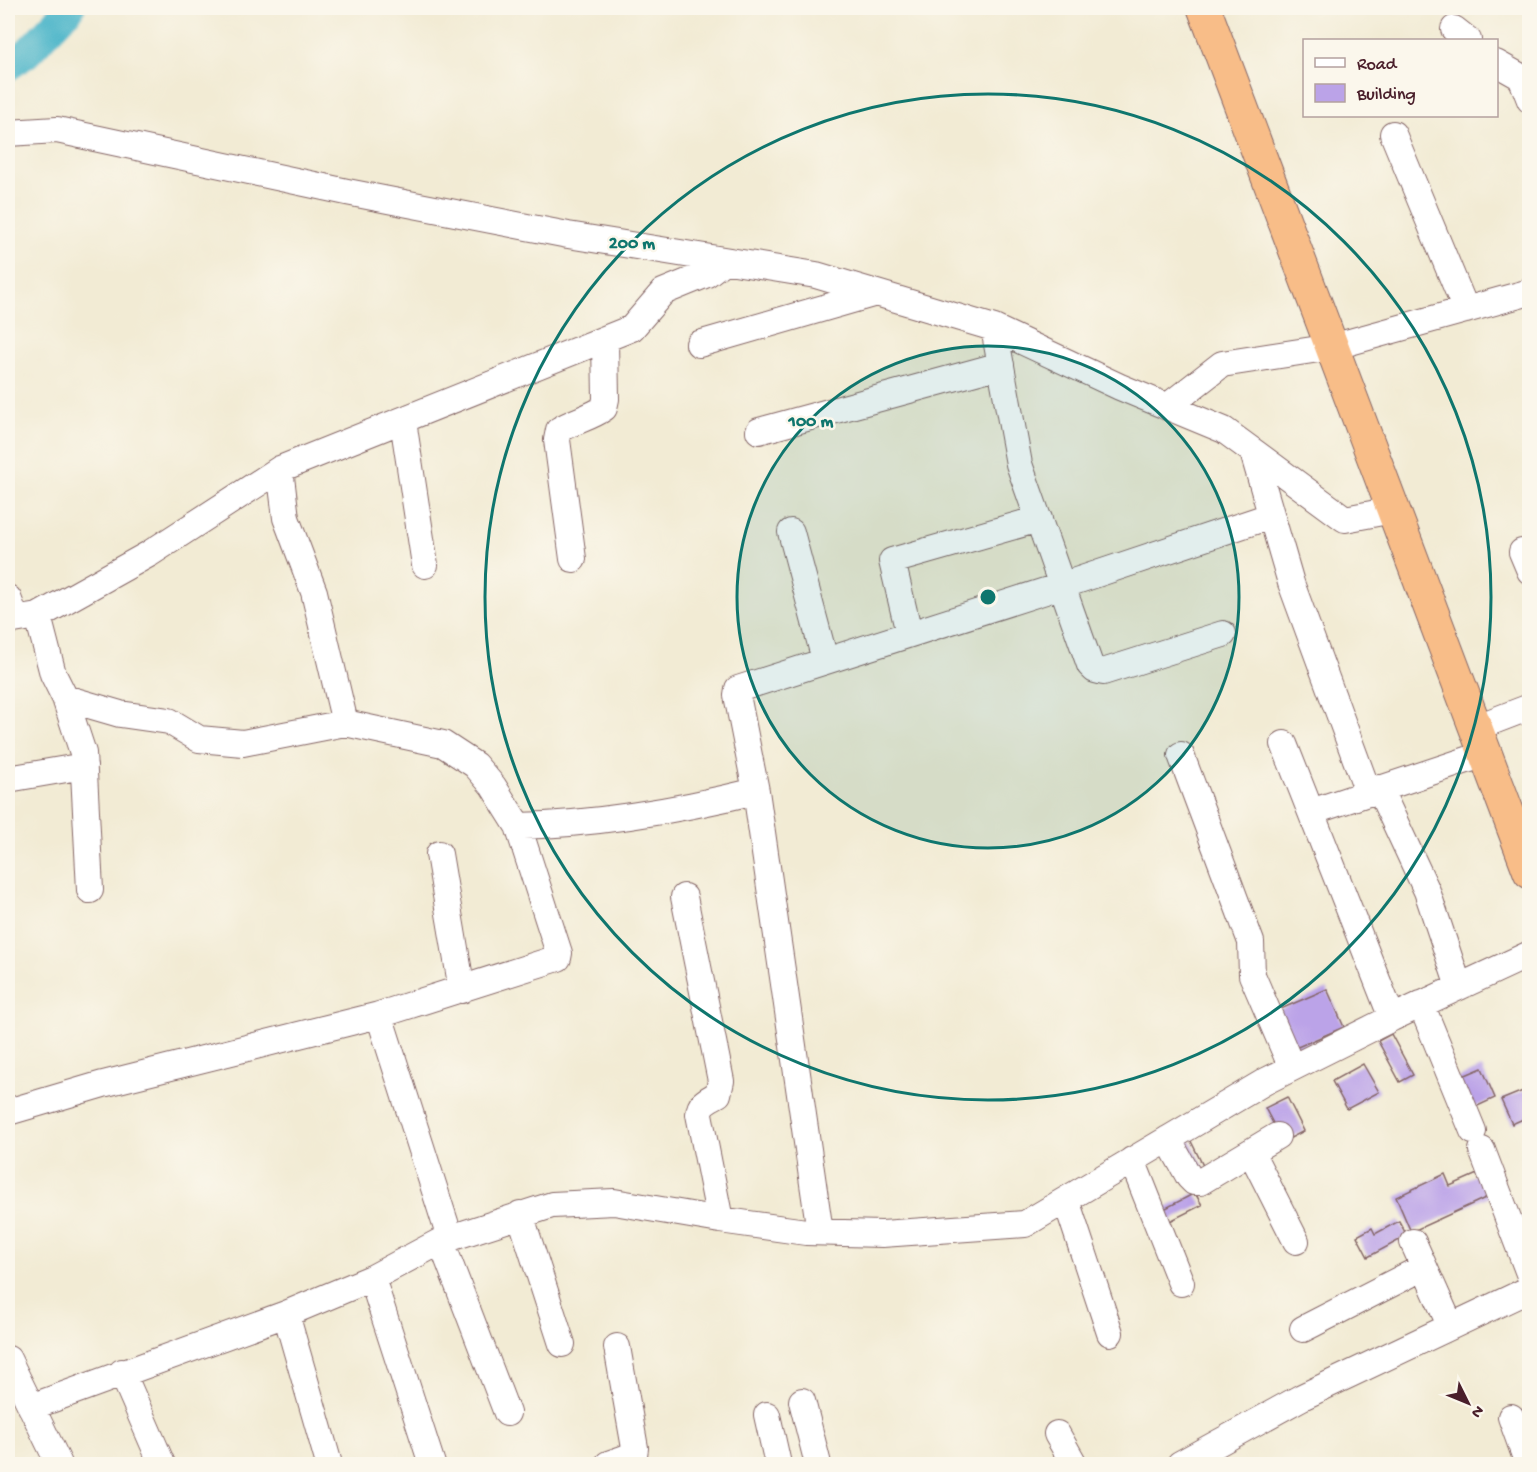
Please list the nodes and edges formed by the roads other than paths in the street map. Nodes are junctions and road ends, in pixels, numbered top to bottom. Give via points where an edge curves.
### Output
1 (1204, 8) edge
2 (1498, 64) edge
3 (1530, 100) edge
4 (8, 133) edge
5 (1393, 134) dead end
6 (724, 261) junction
7 (1530, 292) edge
8 (876, 293) junction
9 (1466, 310) junction
10 (994, 328) junction
11 (605, 339) junction
12 (699, 344) dead end
13 (1332, 347) junction
14 (1001, 365) junction
15 (1167, 407) junction
16 (403, 421) junction
17 (759, 431) dead end
18 (1253, 452) junction
19 (280, 469) junction
20 (1393, 510) junction
21 (1270, 516) junction
22 (1039, 519) junction
23 (791, 532) dead end
24 (573, 559) dead end
25 (425, 565) dead end
26 (1064, 585) junction
27 (17, 614) edge
28 (909, 633) junction
29 (1223, 634) dead end
30 (825, 660) junction
31 (65, 698) junction
32 (1530, 707) edge
33 (345, 723) junction
34 (1480, 741) junction
35 (1284, 744) dead end
36 (1181, 755) dead end
37 (84, 766) junction
38 (8, 778) edge
39 (1373, 790) junction
40 (756, 792) junction
41 (1311, 812) junction
42 (518, 826) junction
43 (439, 854) dead end
44 (1530, 872) edge
45 (90, 890) dead end
46 (684, 897) dead end
47 (1530, 954) edge
48 (1460, 987) junction
49 (462, 990) junction
50 (1421, 1004) junction
51 (379, 1016) junction
52 (1392, 1018) junction
53 (1292, 1068) junction
54 (8, 1112) edge
55 (1277, 1136) dead end
56 (1168, 1138) junction
57 (1251, 1152) junction
58 (1132, 1160) junction
59 (1066, 1200) junction
60 (520, 1214) junction
61 (720, 1220) junction
62 (820, 1232) junction
63 (445, 1240) junction
64 (1296, 1241) dead end
65 (1413, 1242) dead end
66 (1424, 1267) junction
67 (1530, 1276) edge
68 (372, 1278) junction
69 (1181, 1283) dead end
70 (1530, 1289) edge
71 (286, 1314) junction
72 (1450, 1325) junction
73 (1303, 1329) dead end
74 (1110, 1333) dead end
75 (562, 1344) dead end
76 (617, 1347) dead end
77 (8, 1359) edge
78 (122, 1372) junction
79 (802, 1401) dead end
80 (31, 1407) junction
81 (507, 1413) dead end
82 (767, 1415) dead end
83 (1511, 1417) dead end
84 (1057, 1434) dead end
85 (58, 1464) edge
86 (162, 1464) edge
87 (330, 1464) edge
88 (432, 1464) edge
89 (608, 1464) edge
90 (778, 1464) edge
91 (818, 1464) edge
92 (1074, 1464) edge
93 (1180, 1464) edge
94 (1528, 1464) edge

1 - 13 highway
2 - 3 street via 1521,76
4 - 6 street via 57,130 347,192
5 - 9 street
6 - 8 street via 816,276
6 - 11 street via 707,274 663,292 632,328
7 - 9 street
8 - 10 street
8 - 12 street
9 - 13 street
10 - 14 street
10 - 15 street
11 - 16 street
11 - 24 street via 604,408 559,430 557,440
13 - 15 street via 1222,364
13 - 20 highway
14 - 17 street
14 - 22 street via 1019,464
15 - 18 street via 1224,430
16 - 19 street
16 - 25 street
18 - 20 street via 1345,519
18 - 21 street
19 - 27 street via 149,554
19 - 33 street via 286,518 314,592
20 - 34 highway
21 - 26 street
21 - 39 street via 1291,583
22 - 26 street
22 - 28 street via 892,561
23 - 30 street
26 - 28 street
26 - 29 street via 1095,670 1102,672
27 - 31 street
28 - 30 street
30 - 40 street via 738,689
31 - 33 street via 120,714 169,721 199,739 243,743
31 - 37 street
32 - 34 street
33 - 42 street via 443,744 475,765
34 - 39 street
34 - 44 highway
35 - 41 street
36 - 53 street via 1251,942 1252,975
37 - 38 street
37 - 45 street
39 - 41 street
39 - 48 street via 1427,891
40 - 42 street via 675,809 560,825
40 - 62 street
41 - 52 street
42 - 49 street via 558,958
43 - 49 street
46 - 61 street via 721,1081 718,1094 700,1106 699,1114
47 - 48 street
48 - 50 street
49 - 51 street
50 - 52 street
50 - 67 street
51 - 54 street via 103,1084
51 - 63 street
52 - 53 street
53 - 56 street
55 - 57 street
56 - 57 street via 1194,1182
56 - 58 street
57 - 64 street
58 - 59 street
58 - 69 street
59 - 62 street via 1025,1224 1012,1226 882,1234
59 - 74 street
60 - 61 street via 552,1205 605,1201
60 - 63 street
60 - 75 street
61 - 62 street
63 - 68 street
63 - 81 street
65 - 66 street
66 - 72 street
66 - 73 street
68 - 71 street
68 - 88 street
70 - 72 street
71 - 78 street
71 - 87 street
72 - 93 street via 1302,1396
76 - 89 street via 635,1448 634,1455
77 - 80 street
78 - 80 street
78 - 86 street
79 - 91 street
80 - 85 street
82 - 90 street
83 - 94 street
84 - 92 street

